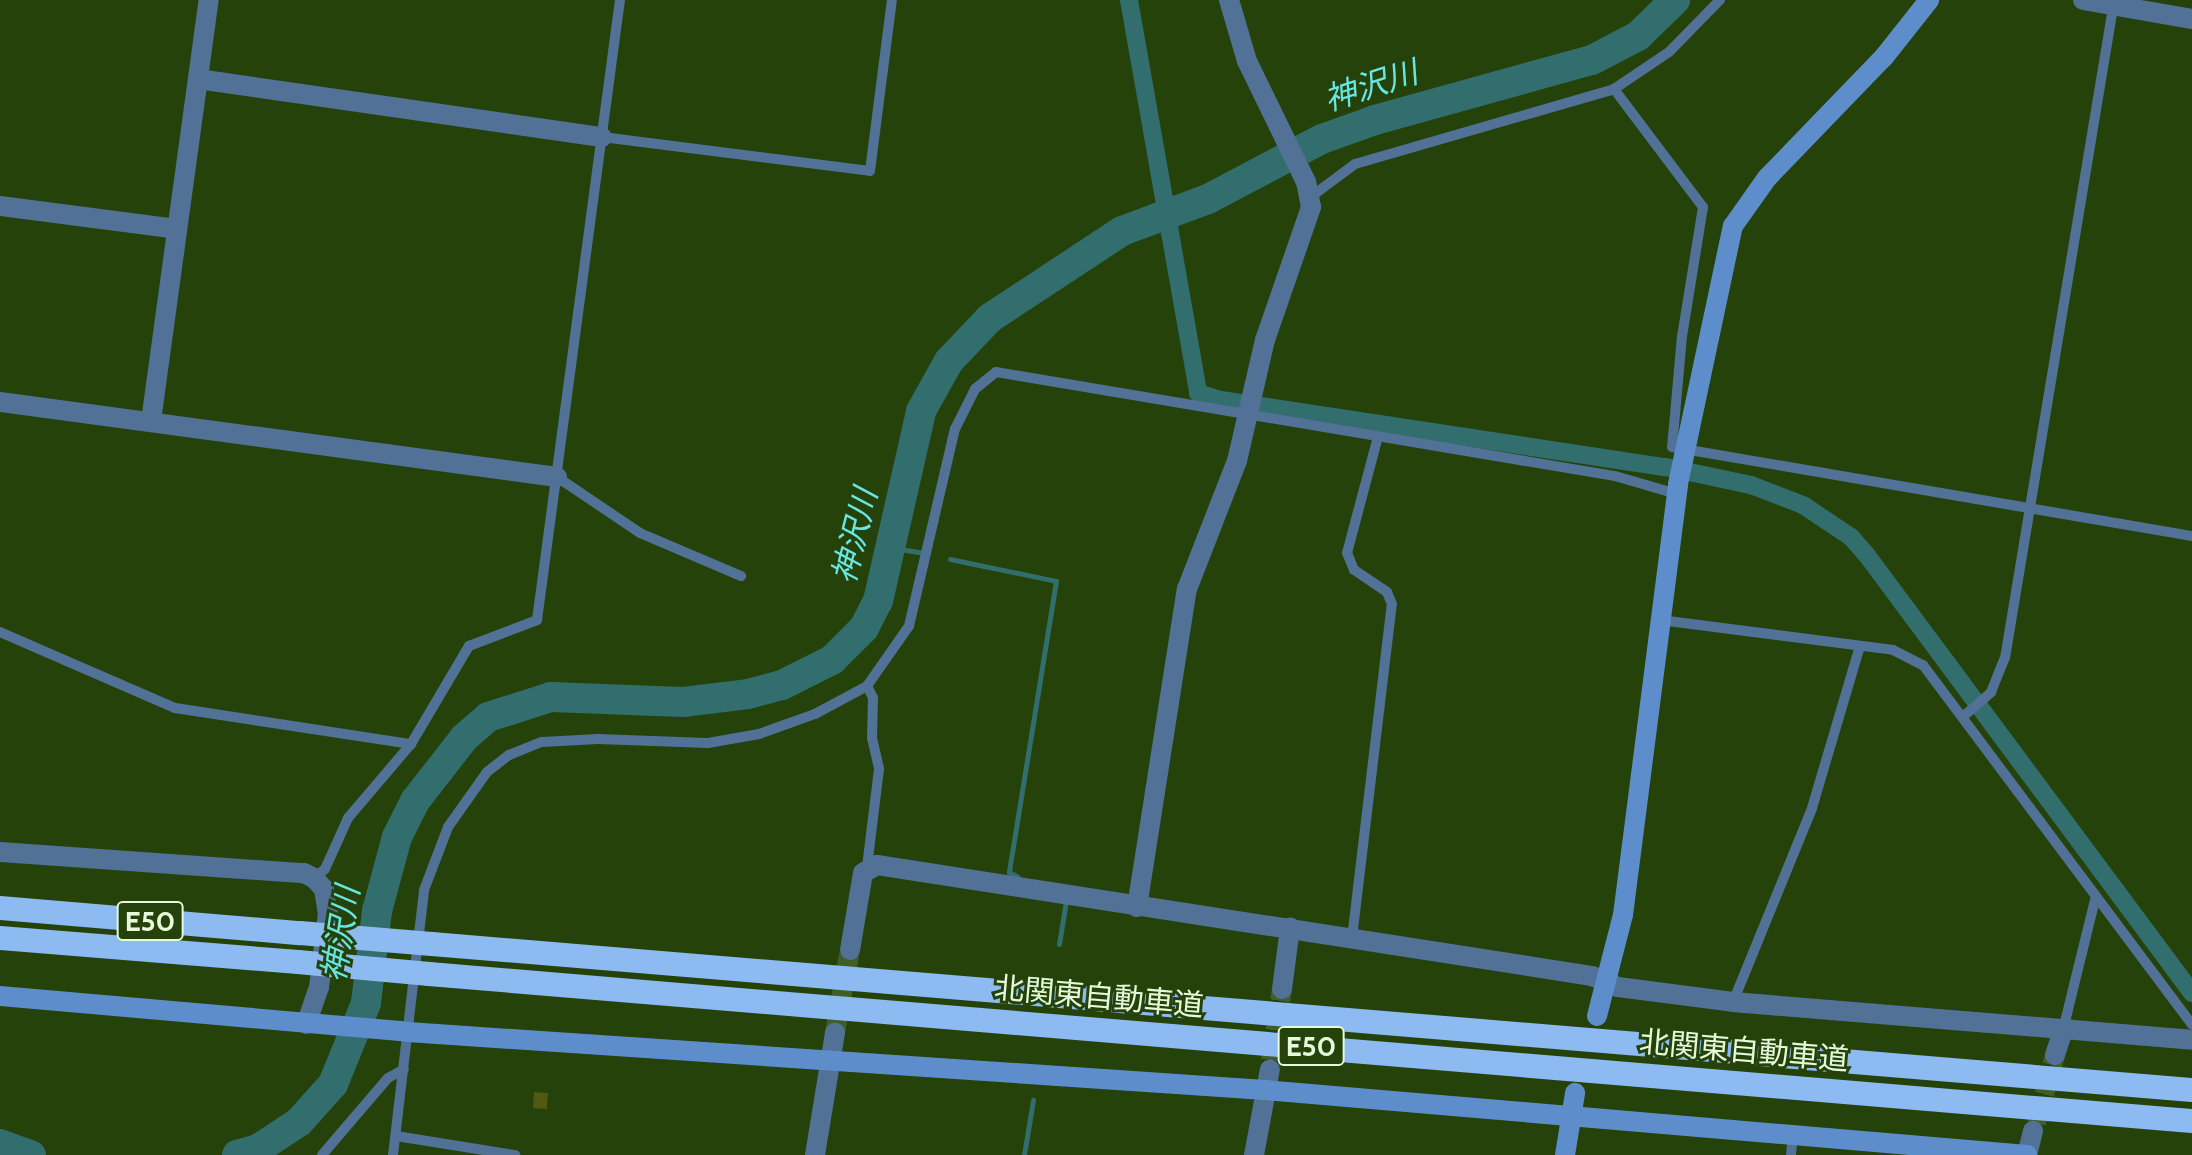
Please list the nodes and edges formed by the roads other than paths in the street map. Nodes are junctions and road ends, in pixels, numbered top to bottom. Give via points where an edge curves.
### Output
1 (209, 0) edge
2 (620, 0) edge
3 (892, 0) edge
4 (1229, 0) edge
5 (1720, 0) edge
6 (1929, 0) edge
7 (2083, 0) edge
8 (2114, 3) edge
9 (2192, 19) edge
10 (198, 79) junction
11 (1614, 89) junction
12 (602, 137) junction
13 (1309, 189) junction
14 (0, 206) edge
15 (177, 229) junction
16 (0, 402) edge
17 (1248, 408) junction
18 (151, 421) junction
19 (1377, 440) junction
20 (1684, 455) junction
21 (557, 477) junction
22 (1678, 489) junction
23 (2033, 509) junction
24 (2192, 536) edge
25 (741, 576) dead end
26 (1659, 620) junction
27 (0, 632) edge
28 (1860, 646) junction
29 (867, 686) junction
30 (1968, 712) junction
31 (411, 744) junction
32 (0, 852) edge
33 (867, 867) junction
34 (314, 878) junction
35 (2095, 900) junction
36 (1137, 907) junction
37 (0, 908) edge
38 (1290, 928) junction
39 (0, 938) edge
40 (1352, 938) junction
41 (850, 950) tunnel mouth
42 (1606, 982) junction
43 (1282, 989) tunnel mouth
44 (0, 996) edge
45 (1733, 1002) junction
46 (1597, 1016) dead end
47 (306, 1024) junction
48 (2192, 1024) edge
49 (2063, 1030) junction
50 (400, 1031) junction
51 (835, 1033) tunnel mouth
52 (2192, 1040) edge
53 (2055, 1055) tunnel mouth
54 (830, 1063) junction
55 (404, 1069) junction
56 (1270, 1069) tunnel mouth
57 (1265, 1090) junction
58 (2192, 1090) edge
59 (1575, 1093) dead end
60 (1573, 1118) junction
61 (2192, 1121) edge
62 (2033, 1131) tunnel mouth
63 (1793, 1133) junction
64 (396, 1136) junction
65 (322, 1155) edge
66 (393, 1155) edge
67 (515, 1155) edge
68 (815, 1155) edge
69 (1254, 1155) edge
70 (1565, 1155) edge
71 (1791, 1155) edge
72 (2027, 1155) edge

1 - 10 street
2 - 12 lane
3 - 12 lane via 870,171
4 - 13 street via 1247,61
5 - 11 lane via 1669,52
6 - 20 street via 1884,57 1767,178 1733,226
7 - 8 street
8 - 9 street
8 - 23 lane
10 - 12 street
10 - 15 street
11 - 13 lane via 1355,164
11 - 20 lane via 1703,207 1672,441
12 - 21 lane
13 - 17 street
14 - 15 street
15 - 18 street
16 - 18 street
17 - 19 lane
17 - 29 lane via 996,372 975,389 955,429 909,626
17 - 36 street via 1237,461 1187,589
18 - 21 street
19 - 22 lane
19 - 40 lane via 1347,553 1354,570 1387,592 1392,604
20 - 22 street
20 - 23 lane
21 - 25 lane via 640,533
21 - 31 lane via 537,620 469,646
22 - 26 street
23 - 24 lane
23 - 30 lane via 2005,658 1986,698
26 - 28 lane
26 - 42 street via 1623,915
27 - 31 lane via 175,708
28 - 30 lane via 1911,656
28 - 45 lane via 1812,808
29 - 33 lane via 873,698 872,738 879,769
29 - 50 lane via 815,714 759,734 708,743 563,739 527,746 496,763 448,827 431,865
30 - 35 lane
31 - 34 lane via 348,818 325,869
32 - 34 street
33 - 36 street
33 - 41 street
34 - 47 street via 324,889 328,913 319,987
35 - 48 lane
35 - 49 lane
36 - 38 street
37 - 58 highway, 北関東自動車道 / E50, bridge
38 - 40 street
38 - 43 street
39 - 61 highway, 北関東自動車道 / E50, bridge
40 - 42 street
42 - 45 street
42 - 46 street
44 - 47 street
45 - 49 street
47 - 50 street
49 - 52 street
49 - 53 street
50 - 54 street
50 - 55 lane
51 - 54 street
54 - 57 street
54 - 68 street
55 - 64 lane
55 - 65 lane via 388,1078
56 - 57 street
57 - 60 street
57 - 69 street
59 - 60 street
60 - 63 street
60 - 70 street
62 - 72 street
63 - 71 lane
63 - 72 street
64 - 66 lane
64 - 67 lane

